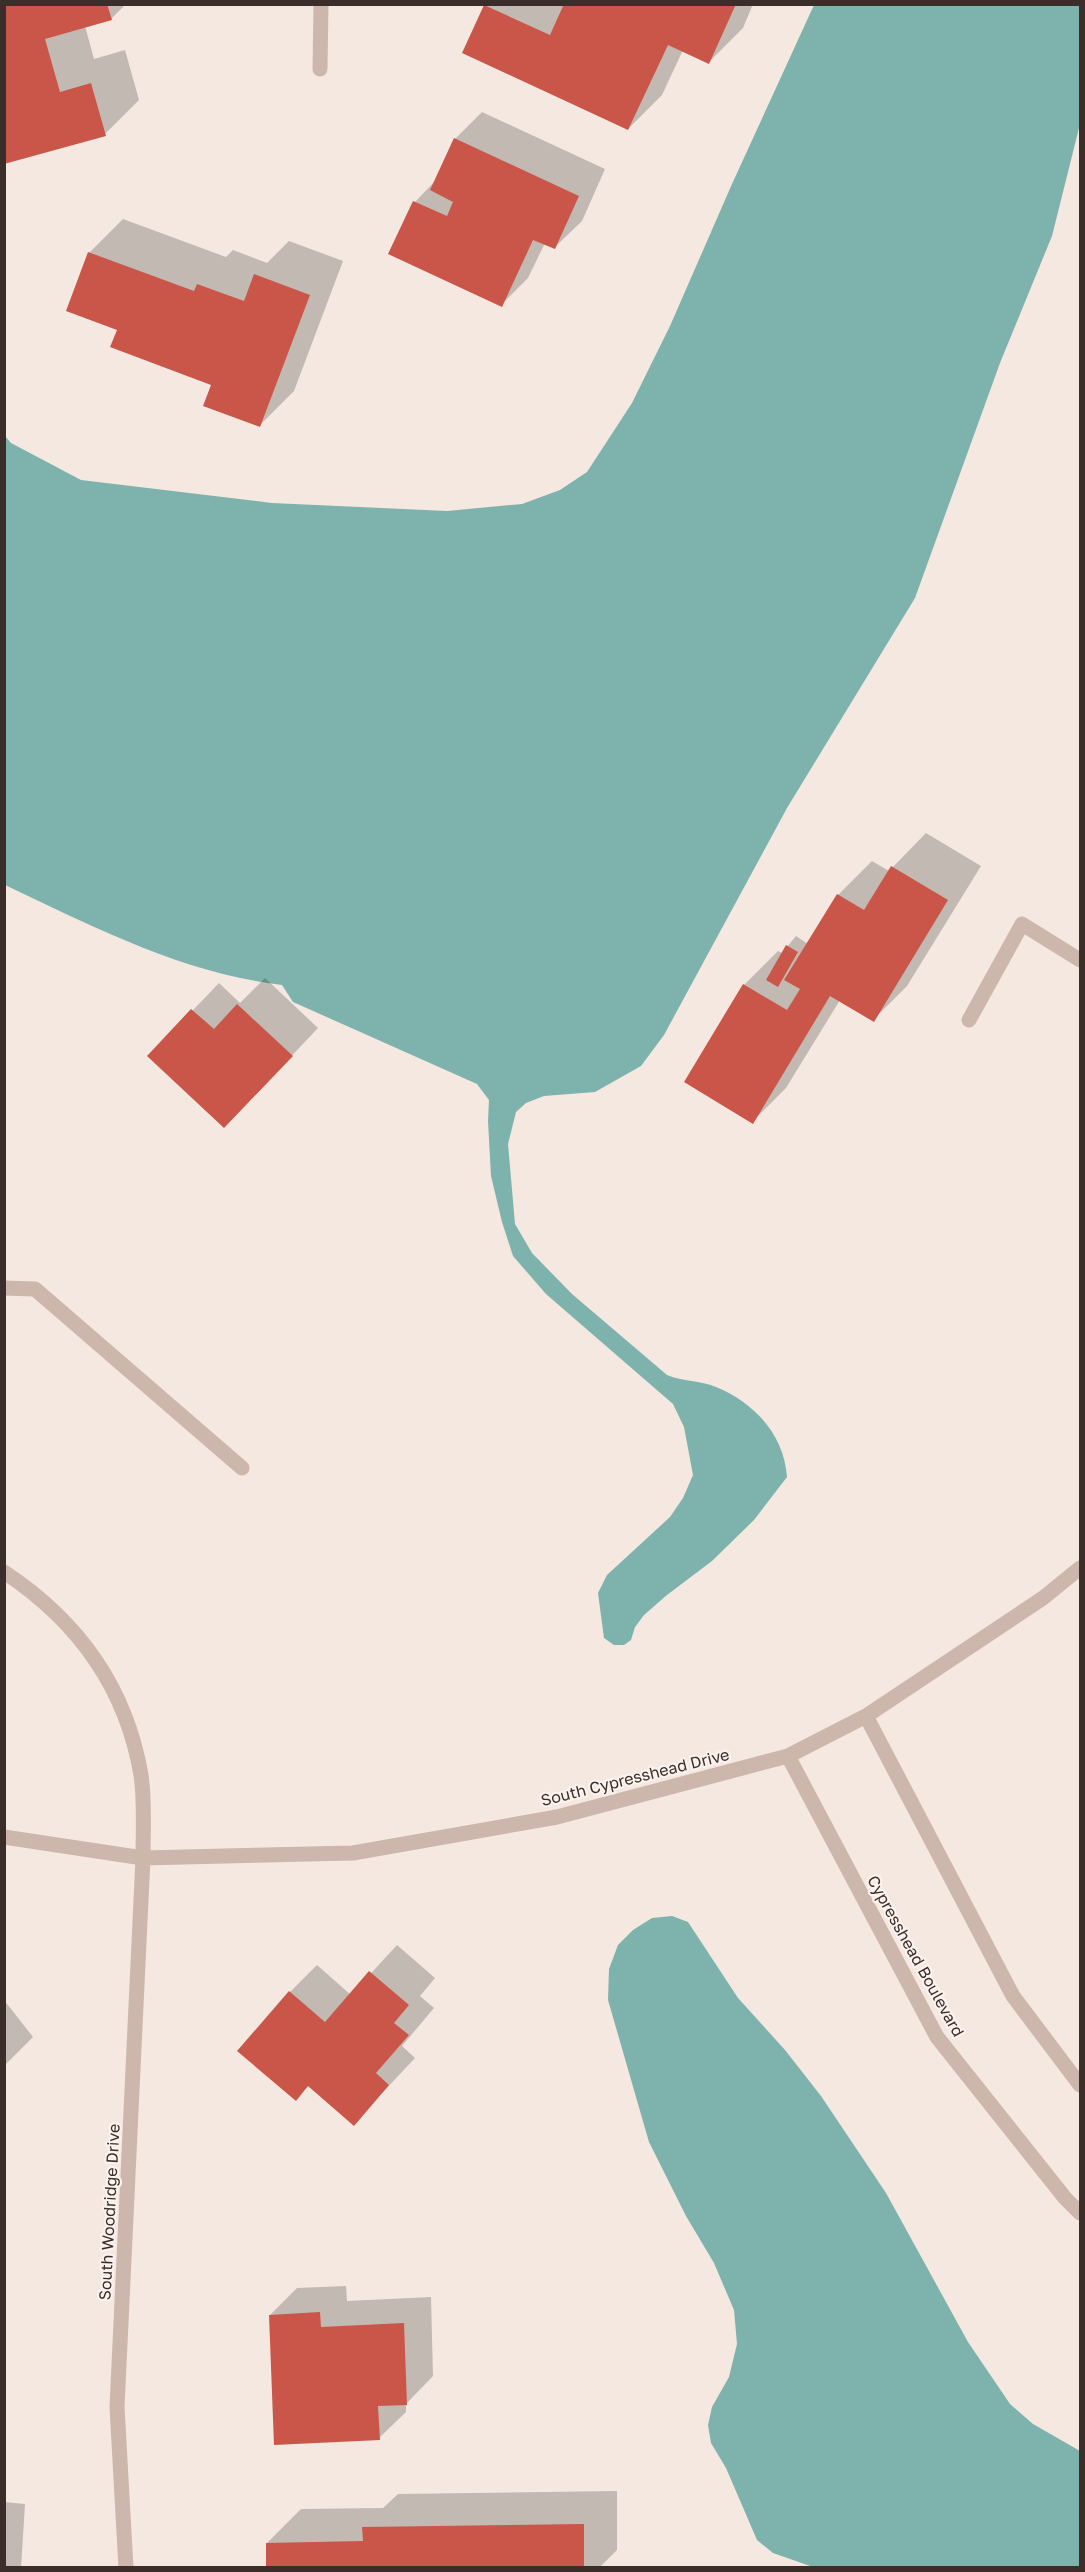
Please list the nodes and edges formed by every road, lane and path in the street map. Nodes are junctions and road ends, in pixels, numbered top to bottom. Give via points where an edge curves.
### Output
1 (321, 4) edge
2 (320, 69) dead end
3 (1080, 960) edge
4 (969, 1020) dead end
5 (4, 1288) edge
6 (242, 1468) dead end
7 (1080, 1568) edge
8 (4, 1572) edge
9 (866, 1716) junction
10 (788, 1756) junction
11 (4, 1837) edge
12 (143, 1858) junction
13 (1080, 2085) edge
14 (1080, 2213) edge
15 (126, 2568) edge

1 - 2 street
3 - 4 street via 1022,924
5 - 6 street via 35,1289
7 - 9 street, South Cypresshead Drive via 1043,1598
8 - 12 street, South Woodridge Drive via 54,1610 97,1660 129,1725 141,1777
9 - 10 street, South Cypresshead Drive
9 - 13 street via 1013,1996
10 - 12 street, South Cypresshead Drive via 557,1817 353,1853
10 - 14 street, Cypresshead Boulevard via 937,2037
11 - 12 street, South Cypresshead Drive
12 - 15 street, South Woodridge Drive via 117,2407

